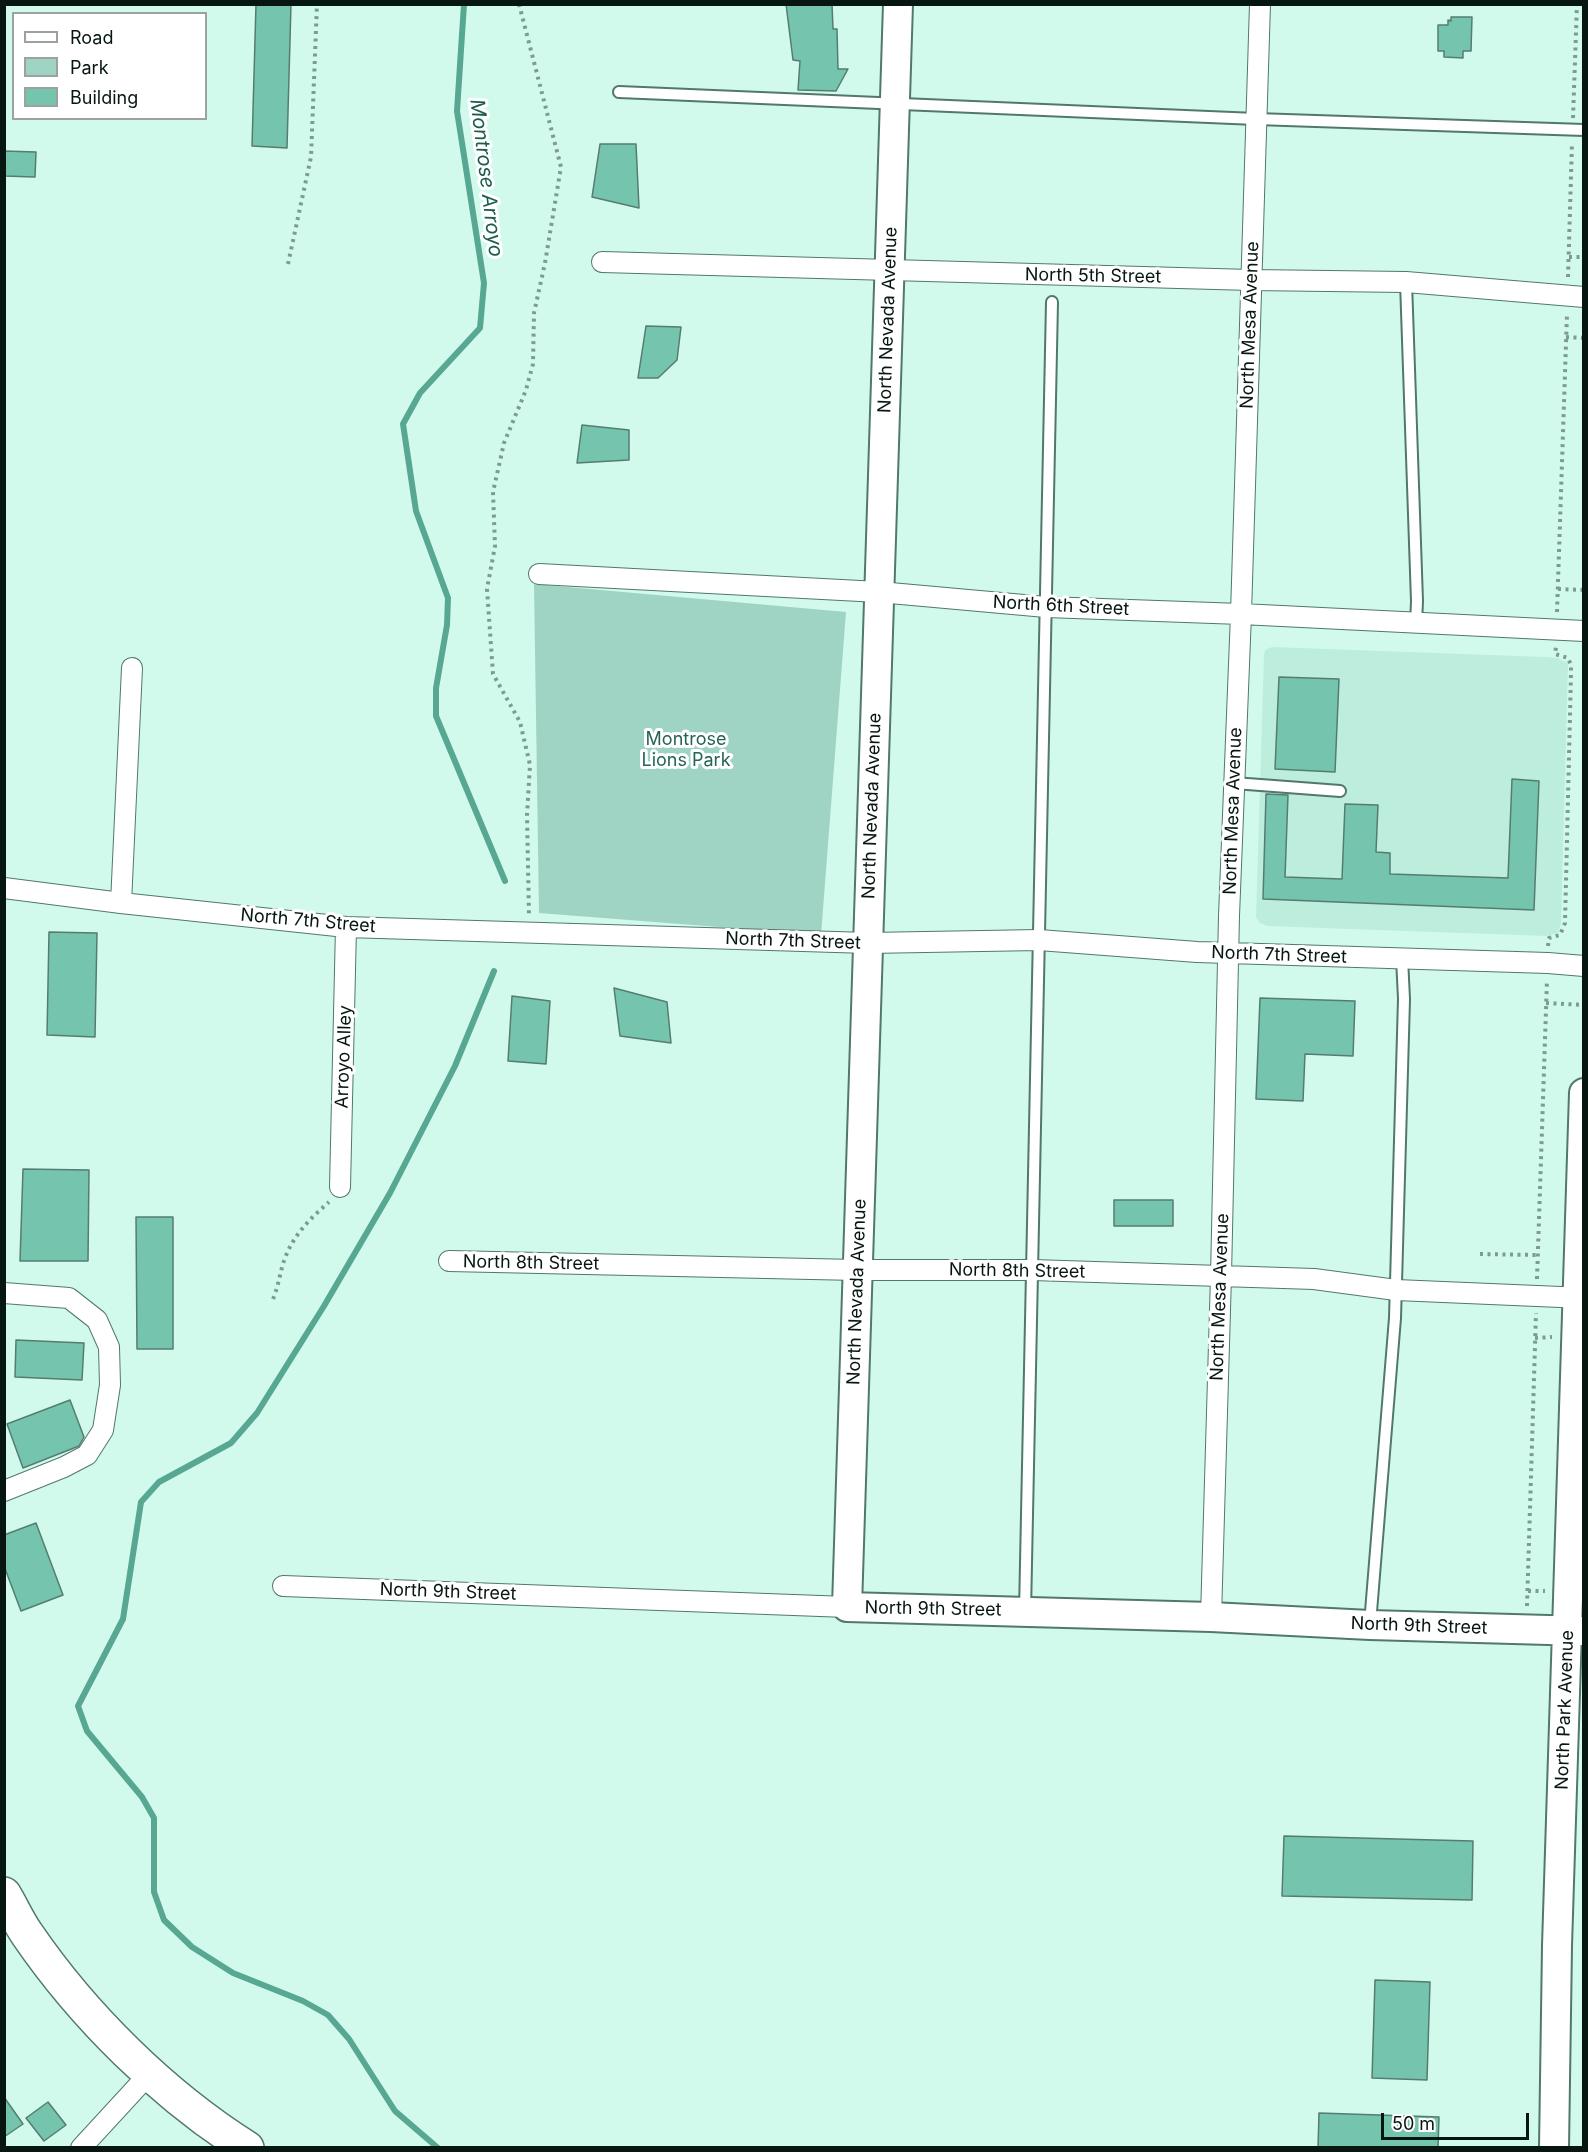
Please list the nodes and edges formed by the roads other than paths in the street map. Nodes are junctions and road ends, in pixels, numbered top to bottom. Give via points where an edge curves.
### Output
1 (898, 4) edge
2 (1260, 4) edge
3 (619, 92) dead end
4 (895, 105) junction
5 (1256, 119) junction
6 (1578, 130) edge
7 (602, 262) dead end
8 (889, 271) junction
9 (1251, 280) junction
10 (1406, 282) junction
11 (1575, 296) edge
12 (1052, 302) dead end
13 (539, 574) dead end
14 (879, 592) junction
15 (1046, 607) junction
16 (1241, 614) junction
17 (1416, 624) junction
18 (1584, 631) edge
19 (132, 668) dead end
20 (1234, 783) junction
21 (1340, 791) dead end
22 (4, 888) edge
23 (121, 903) junction
24 (346, 927) junction
25 (1039, 940) junction
26 (868, 943) junction
27 (1229, 953) junction
28 (1402, 958) junction
29 (1584, 966) edge
30 (1584, 1093) edge
31 (340, 1187) road end
32 (449, 1261) dead end
33 (857, 1270) junction
34 (1032, 1270) junction
35 (1221, 1275) junction
36 (1396, 1290) junction
37 (4, 1293) edge
38 (1581, 1298) edge
39 (4, 1491) edge
40 (283, 1586) dead end
41 (847, 1607) junction
42 (1025, 1611) junction
43 (1211, 1617) junction
44 (1370, 1625) junction
45 (1575, 1630) edge
46 (4, 1894) edge
47 (150, 2073) junction
48 (81, 2148) edge
49 (247, 2148) edge
50 (1554, 2148) edge

1 - 4 street, North Nevada Avenue
2 - 5 street, North Mesa Avenue
3 - 4 lane
4 - 5 lane
4 - 8 street, North Nevada Avenue
5 - 6 lane
5 - 9 street, North Mesa Avenue
7 - 8 street, North 5th Street
8 - 9 street, North 5th Street
8 - 14 street, North Nevada Avenue
9 - 10 street, North 5th Street
9 - 16 street, North Mesa Avenue
10 - 11 street, North 5th Street
10 - 17 lane
12 - 15 lane
13 - 14 street, North 6th Street
14 - 15 street, North 6th Street
14 - 26 street, North Nevada Avenue
15 - 16 street, North 6th Street
15 - 25 lane
16 - 17 street, North 6th Street
16 - 20 street, North Mesa Avenue
17 - 18 street, North 6th Street
19 - 23 street
20 - 21 lane
20 - 27 street, North Mesa Avenue
22 - 23 street, North 7th Street
23 - 24 street, North 7th Street
24 - 26 street, North 7th Street
24 - 31 street, Arroyo Alley
25 - 26 street, North 7th Street
25 - 27 street, North 7th Street
25 - 34 lane
26 - 33 street, North Nevada Avenue
27 - 28 street, North 7th Street
27 - 35 street, North Mesa Avenue
28 - 29 street, North 7th Street
28 - 36 lane
30 - 38 street, North Park Avenue
32 - 33 street, North 8th Street
33 - 34 street, North 8th Street
33 - 41 street, North Nevada Avenue
34 - 35 street, North 8th Street
34 - 42 lane
35 - 36 street, North 8th Street via 1314,1279
35 - 43 street, North Mesa Avenue
36 - 38 street, North 8th Street
36 - 44 lane
37 - 39 street via 69,1298 97,1320 109,1347 110,1385 103,1430 87,1455
38 - 45 street, North Park Avenue
40 - 41 street, North 9th Street
41 - 42 street, North 9th Street
42 - 43 street, North 9th Street
43 - 44 street, North 9th Street
44 - 45 street, North 9th Street
45 - 50 street, North Park Avenue via 1557,1957
46 - 47 highway via 53,1970
47 - 48 street
47 - 49 highway

